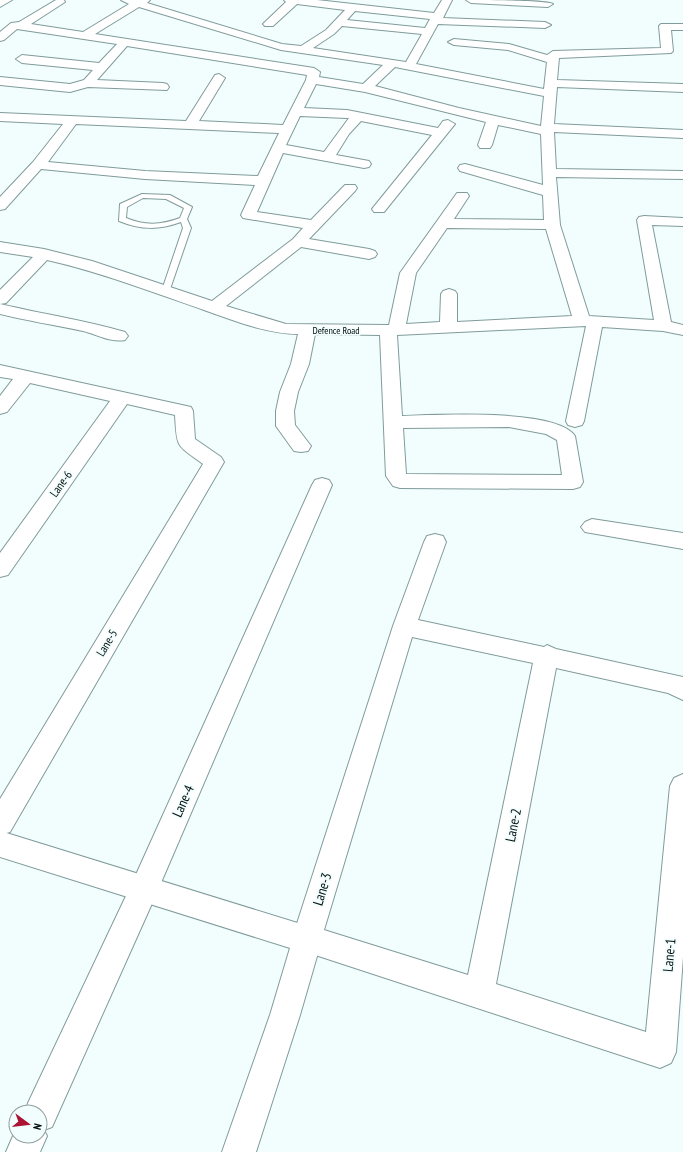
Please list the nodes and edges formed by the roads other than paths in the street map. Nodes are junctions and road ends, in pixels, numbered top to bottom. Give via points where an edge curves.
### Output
1 (45, 0) edge
2 (126, 0) edge
3 (293, 0) edge
4 (447, 0) edge
5 (471, 0) edge
6 (141, 1) edge
7 (521, 1) edge
8 (355, 3) edge
9 (548, 4) dead end
10 (437, 19) junction
11 (0, 22) edge
12 (239, 22) dead end
13 (339, 22) junction
14 (268, 24) dead end
15 (18, 25) junction
16 (683, 26) edge
17 (226, 30) junction
18 (430, 32) junction
19 (86, 35) junction
20 (0, 38) edge
21 (125, 42) junction
22 (454, 42) dead end
23 (303, 50) junction
24 (213, 55) junction
25 (553, 58) junction
26 (22, 59) dead end
27 (392, 63) junction
28 (410, 66) junction
29 (102, 67) junction
30 (219, 78) dead end
31 (312, 80) junction
32 (0, 81) edge
33 (88, 83) junction
34 (163, 87) dead end
35 (366, 88) junction
36 (550, 88) junction
37 (683, 88) edge
38 (296, 112) junction
39 (458, 112) junction
40 (358, 116) junction
41 (0, 118) edge
42 (72, 120) junction
43 (493, 120) junction
44 (190, 125) junction
45 (287, 129) junction
46 (547, 130) junction
47 (441, 133) junction
48 (683, 134) edge
49 (485, 146) dead end
50 (278, 148) junction
51 (328, 157) junction
52 (38, 164) junction
53 (364, 164) dead end
54 (465, 168) dead end
55 (549, 173) junction
56 (683, 175) edge
57 (264, 181) junction
58 (350, 188) dead end
59 (550, 192) junction
60 (462, 196) dead end
61 (0, 206) edge
62 (379, 209) dead end
63 (183, 219) junction
64 (683, 222) edge
65 (443, 223) junction
66 (314, 225) junction
67 (552, 225) junction
68 (298, 242) junction
69 (0, 247) edge
70 (44, 254) junction
71 (369, 254) dead end
72 (166, 290) junction
73 (448, 294) dead end
74 (0, 299) edge
75 (215, 307) junction
76 (0, 309) edge
77 (588, 322) junction
78 (663, 326) junction
79 (448, 328) junction
80 (393, 329) junction
81 (306, 330) junction
82 (683, 330) edge
83 (119, 336) dead end
84 (0, 372) edge
85 (25, 377) junction
86 (122, 398) junction
87 (0, 408) edge
88 (575, 420) dead end
89 (393, 422) junction
90 (301, 446) dead end
91 (322, 485) dead end
92 (592, 527) dead end
93 (683, 541) edge
94 (435, 542) dead end
95 (0, 569) edge
96 (404, 626) junction
97 (547, 656) junction
98 (683, 690) edge
99 (683, 786) edge
100 (0, 823) edge
101 (0, 844) edge
102 (144, 889) junction
103 (307, 939) junction
104 (480, 995) junction
105 (45, 1104) edge
106 (239, 1152) edge

1 - 15 street via 60,2
2 - 6 street
3 - 8 street
3 - 14 street
4 - 10 street
5 - 7 street
6 - 17 street
6 - 19 street
7 - 9 street
8 - 10 street
8 - 13 street
10 - 18 street
10 - 25 street via 551,33
11 - 15 street
12 - 17 street
13 - 18 street
13 - 23 street via 330,32
15 - 19 street
15 - 20 street
16 - 25 street via 665,26 667,51
17 - 23 street via 281,47
17 - 24 street
18 - 28 street
19 - 21 street
21 - 24 street
21 - 29 street
22 - 25 street via 509,47
23 - 27 street
24 - 31 street via 314,72
25 - 36 street
26 - 29 street
27 - 28 street
27 - 35 street
28 - 36 street
29 - 33 street
30 - 44 street
31 - 35 street
31 - 38 street
32 - 33 street via 70,88
33 - 34 street
35 - 39 street
36 - 37 street
36 - 46 street
38 - 40 street
38 - 45 street
39 - 43 street
39 - 47 street
40 - 47 street
40 - 51 street
41 - 42 street
42 - 44 street
42 - 52 street
43 - 46 street
43 - 49 street
44 - 45 street
45 - 50 street
46 - 48 street
46 - 55 street
47 - 62 street
50 - 51 street
50 - 57 street
51 - 53 street
52 - 57 street via 168,176
52 - 61 street
54 - 59 street
55 - 56 street
55 - 59 street
57 - 66 street via 248,215
58 - 66 street
59 - 67 street
60 - 65 street
63 - 63 lane via 164,227 137,226 122,219 123,206 142,196 167,197 188,207
63 - 72 lane via 187,228
64 - 78 street via 644,220
65 - 67 street
65 - 80 street via 408,272
66 - 68 street
67 - 77 street
68 - 71 street
68 - 75 street
69 - 70 street, Defence Road
70 - 72 street, Defence Road via 86,264
70 - 74 street
72 - 75 street, Defence Road
73 - 79 street
75 - 81 street, Defence Road via 286,329
76 - 83 street via 86,326
77 - 78 street, Defence Road
77 - 79 street, Defence Road
77 - 88 street
78 - 82 street, Defence Road
79 - 80 street, Defence Road
80 - 81 street, Defence Road
80 - 89 street
81 - 90 street via 300,364 289,392 285,412 286,426
84 - 85 street
85 - 86 street
85 - 87 street
86 - 95 street, Lane-6
86 - 100 street, Lane-5 via 184,411 186,442 214,462
89 - 89 street via 396,476 400,481 574,482 565,436 551,428 509,421
91 - 102 street, Lane-4
92 - 93 street
94 - 96 street, Lane-3
96 - 97 street
96 - 103 street, Lane-3
97 - 98 street via 674,684
97 - 104 street, Lane-2
99 - 104 street, Lane-1 via 660,1052
101 - 102 street
102 - 103 street
102 - 105 street, Lane-4
103 - 104 street
103 - 106 street, Lane-3

